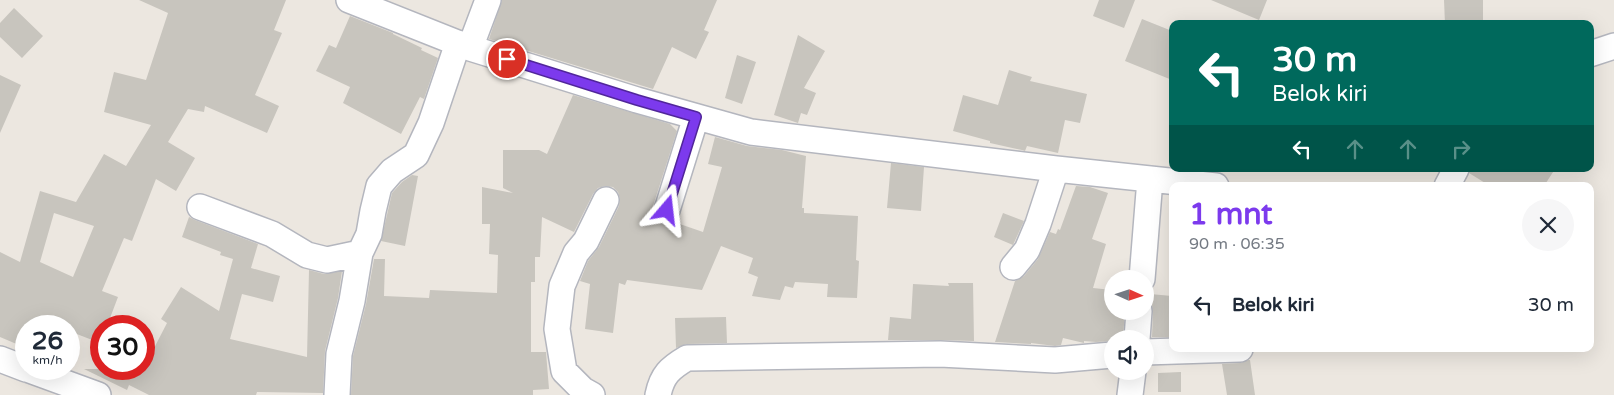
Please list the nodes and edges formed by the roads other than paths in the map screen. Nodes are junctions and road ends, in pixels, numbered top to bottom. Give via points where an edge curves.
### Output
1 (348, 0) edge
2 (488, 0) edge
3 (464, 45) junction
4 (1614, 46) edge
5 (1594, 53) edge
6 (696, 117) junction
7 (1056, 169) junction
8 (1150, 179) junction
9 (1178, 182) edge
10 (606, 200) dead end
11 (200, 207) dead end
12 (667, 210) dead end
13 (360, 253) junction
14 (1013, 267) dead end
15 (1143, 270) edge
16 (1169, 351) edge
17 (1154, 352) edge
18 (1104, 356) edge
19 (0, 359) edge
20 (15, 365) edge
21 (56, 380) edge
22 (1132, 380) edge
23 (98, 395) edge
24 (337, 395) edge
25 (592, 395) edge
26 (658, 395) edge
27 (1130, 395) edge

1 - 3 street
2 - 3 street
3 - 6 street
3 - 13 street via 416,155 392,171 379,186 369,234
4 - 5 street
6 - 7 street via 751,132
6 - 12 street
7 - 8 street
7 - 14 street via 1027,250
8 - 9 street
8 - 15 street
10 - 25 street via 562,286 557,328 564,371
11 - 13 street via 272,234 307,255 327,260
13 - 24 street via 339,354
16 - 17 street
18 - 26 street via 1055,360 940,354 687,358 672,367 660,384
19 - 20 street
21 - 23 street
22 - 27 street

